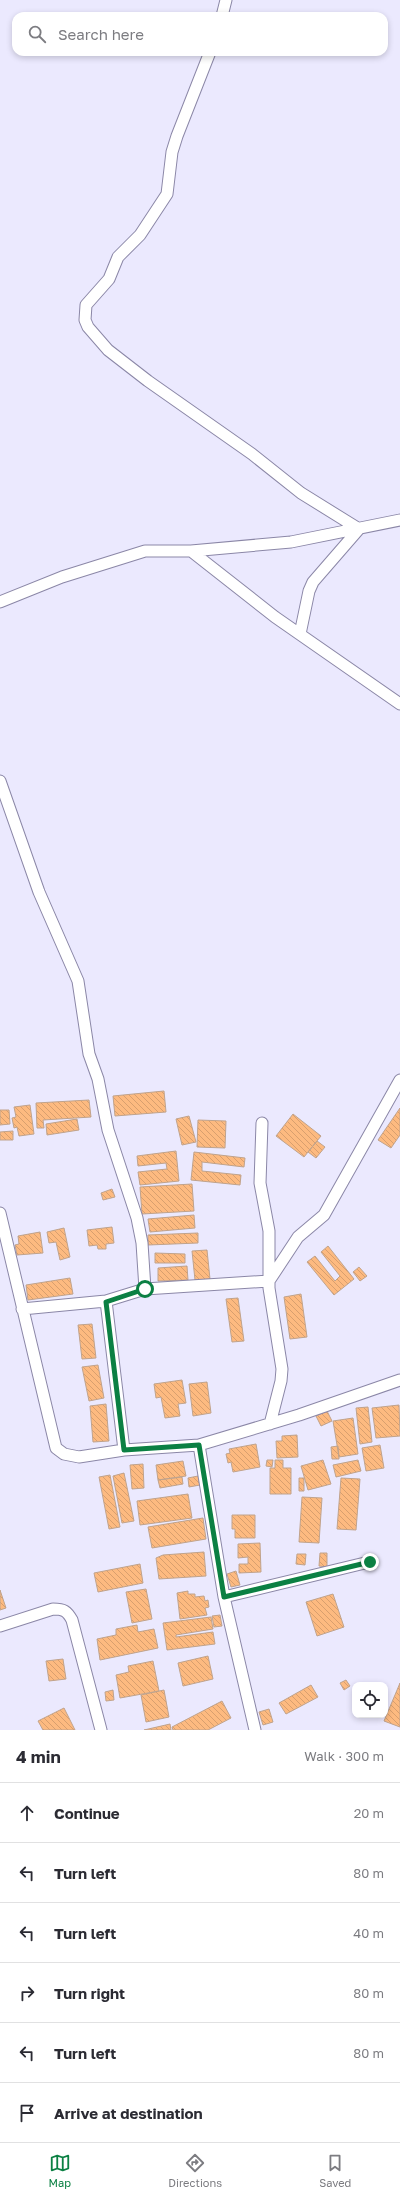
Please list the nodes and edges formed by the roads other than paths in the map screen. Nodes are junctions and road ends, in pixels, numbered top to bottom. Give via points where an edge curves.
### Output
1 (226, 0) edge
2 (223, 12) edge
3 (208, 56) edge
4 (400, 520) edge
5 (359, 529) junction
6 (191, 551) junction
7 (0, 602) edge
8 (300, 634) junction
9 (400, 704) edge
10 (0, 781) edge
11 (400, 1080) edge
12 (262, 1123) dead end
13 (0, 1213) edge
14 (269, 1281) junction
15 (145, 1289) junction
16 (106, 1302) junction
17 (22, 1309) junction
18 (400, 1380) edge
19 (270, 1424) junction
20 (199, 1445) junction
21 (124, 1450) junction
22 (370, 1562) dead end
23 (224, 1597) junction
24 (0, 1626) edge
25 (101, 1730) edge
26 (255, 1730) edge

1 - 2 street
3 - 5 street via 172,152 167,194 140,235 118,257 109,279 86,305 85,320 108,350 142,377 252,454 302,493
4 - 5 street
5 - 6 street via 291,542
5 - 8 street via 314,582 309,591
6 - 7 street via 144,551 62,577
6 - 8 street
8 - 9 street
10 - 15 street via 39,892 78,981 89,1054 98,1079 108,1130 139,1224
11 - 14 street via 324,1215 298,1237
12 - 14 street via 260,1183 269,1231
13 - 17 street
14 - 15 street
14 - 19 street via 282,1369
15 - 16 street
16 - 17 street
16 - 21 street
17 - 21 street via 56,1448 64,1454 79,1457
18 - 19 street
19 - 20 street
20 - 21 street
20 - 23 street
22 - 23 street
23 - 26 street
24 - 25 street via 53,1608 68,1612

